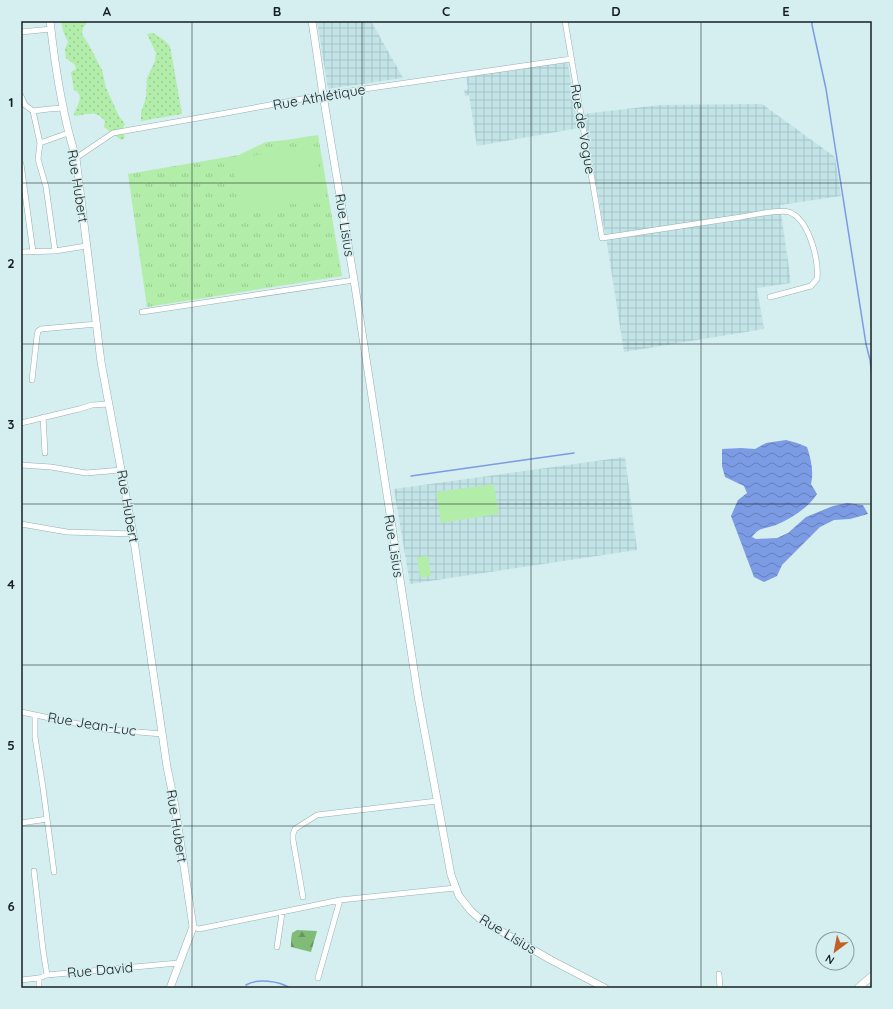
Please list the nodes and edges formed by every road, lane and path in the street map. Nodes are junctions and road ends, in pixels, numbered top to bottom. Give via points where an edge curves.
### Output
1 (312, 21) edge
2 (565, 21) edge
3 (51, 25) edge
4 (21, 32) edge
5 (571, 59) junction
6 (323, 95) junction
7 (21, 96) edge
8 (63, 108) junction
9 (33, 111) junction
10 (68, 133) junction
11 (40, 142) junction
12 (76, 158) junction
13 (21, 164) edge
14 (86, 246) junction
15 (55, 251) junction
16 (21, 252) edge
17 (32, 252) junction
18 (354, 280) junction
19 (770, 297) dead end
20 (142, 312) dead end
21 (97, 324) junction
22 (32, 380) dead end
23 (109, 404) junction
24 (43, 417) junction
25 (21, 423) edge
26 (45, 453) dead end
27 (21, 465) edge
28 (121, 470) junction
29 (21, 524) edge
30 (133, 534) junction
31 (21, 712) edge
32 (35, 715) junction
33 (162, 734) junction
34 (437, 801) junction
35 (47, 819) junction
36 (21, 824) edge
37 (34, 871) dead end
38 (54, 872) dead end
39 (452, 888) junction
40 (303, 897) dead end
41 (340, 900) junction
42 (282, 912) junction
43 (193, 927) junction
44 (277, 947) dead end
45 (178, 963) junction
46 (719, 974) dead end
47 (48, 975) junction
48 (872, 976) edge
49 (39, 978) junction
50 (318, 978) dead end
51 (21, 980) edge
52 (39, 988) edge
53 (170, 988) edge
54 (605, 988) edge
55 (720, 988) edge
56 (858, 988) edge

1 - 6 street, Rue Lisius
2 - 5 street, Rue de Vogue
3 - 4 street
3 - 8 street, Rue Hubert
5 - 6 street, Rue Athlétique
5 - 19 street, Rue de Vogue via 602,238 751,215 790,212 803,223 811,241 817,279 811,286
6 - 12 street, Rue Athlétique via 113,133
6 - 18 street, Rue Lisius
7 - 9 street via 24,105
8 - 9 street
8 - 10 street, Rue Hubert
9 - 11 street
10 - 11 street
10 - 12 street, Rue Hubert
11 - 15 street via 38,159 46,186
12 - 14 street, Rue Hubert
13 - 17 street
14 - 15 street
14 - 21 street, Rue Hubert
15 - 17 street
16 - 17 street
18 - 20 street
18 - 34 street, Rue Lisius via 418,696
21 - 22 street via 38,331
21 - 23 street, Rue Hubert
23 - 24 street via 92,405
23 - 28 street, Rue Hubert
24 - 25 street
24 - 26 street
27 - 28 street via 86,473
28 - 30 street, Rue Hubert
29 - 30 street via 67,532
30 - 33 street, Rue Hubert
31 - 32 street, Rue Jean-Luc
32 - 33 street, Rue Jean-Luc via 103,729
32 - 35 street via 35,737
33 - 43 street, Rue Hubert
34 - 39 street, Rue Lisius
34 - 40 street via 317,815 297,827 293,832 293,840
35 - 36 street
35 - 38 street
37 - 47 street
39 - 41 street
39 - 54 street, Rue Lisius via 480,919
41 - 42 street
41 - 50 street
42 - 43 street via 199,929
42 - 44 street
43 - 45 street
45 - 47 street, Rue David
45 - 53 street
46 - 55 street
47 - 49 street, Rue David
48 - 56 street
49 - 51 street, Rue David
49 - 52 street

